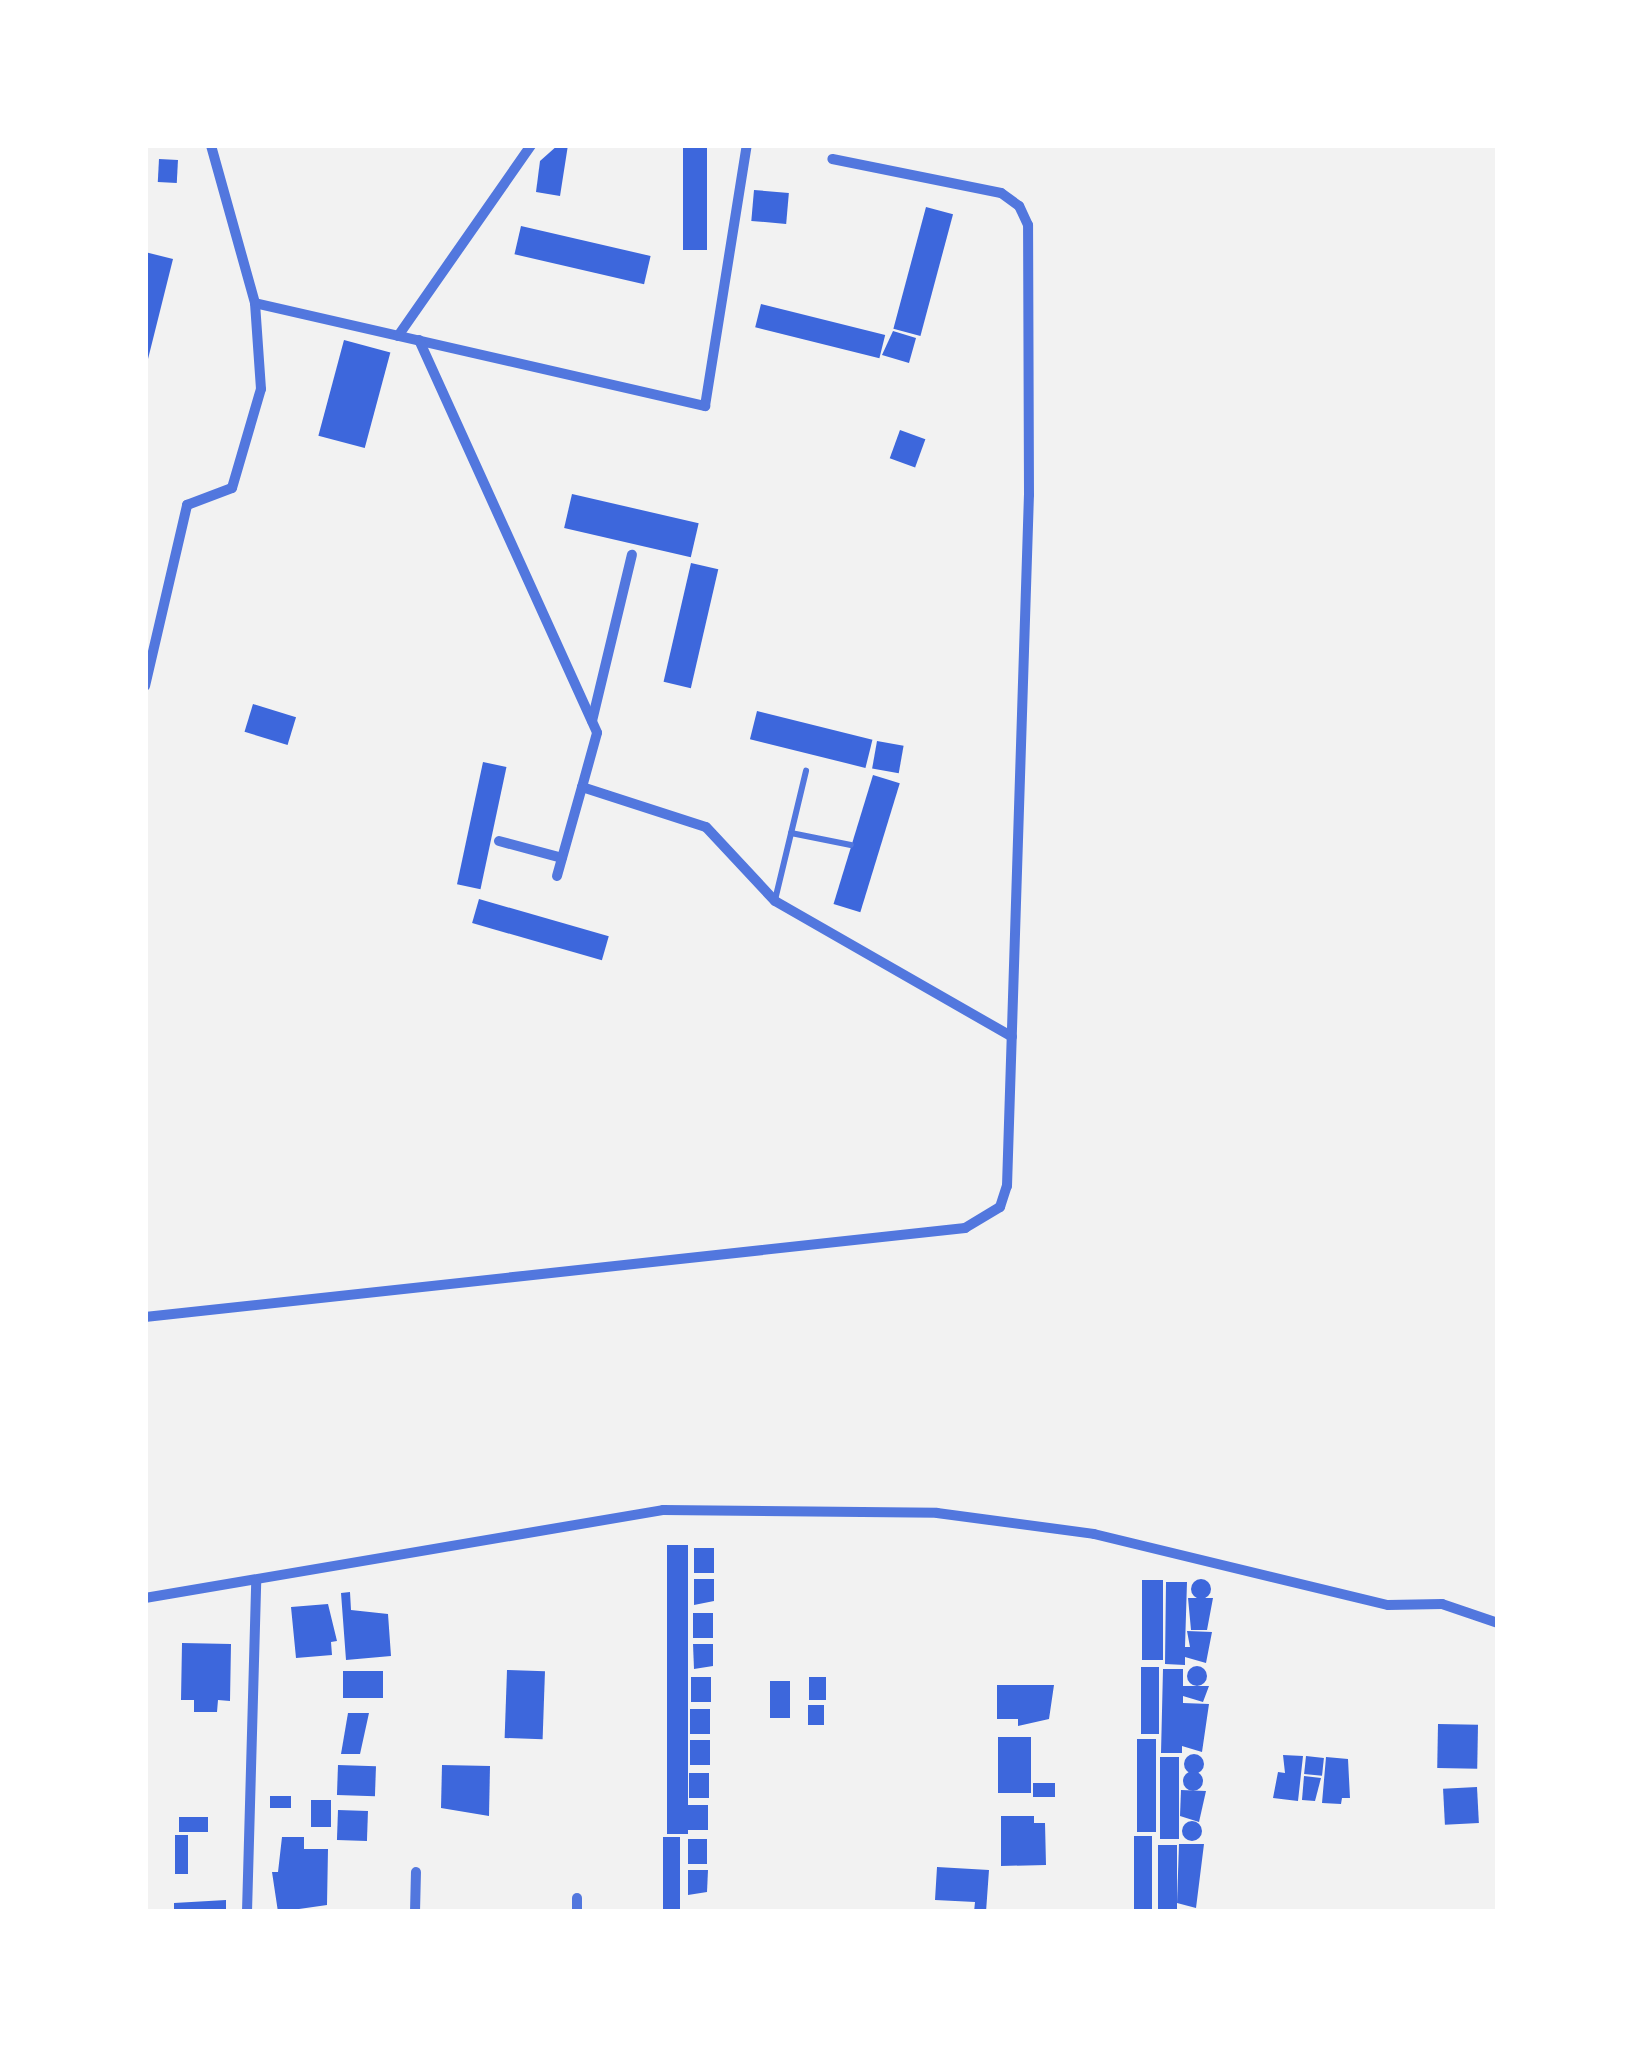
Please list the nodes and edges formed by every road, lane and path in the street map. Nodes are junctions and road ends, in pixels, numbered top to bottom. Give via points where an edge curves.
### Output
1 (211, 145) edge
2 (530, 145) edge
3 (747, 145) edge
4 (832, 160) dead end
5 (255, 303) junction
6 (398, 336) junction
7 (419, 340) junction
8 (632, 554) dead end
9 (145, 686) edge
10 (592, 722) junction
11 (806, 771) dead end
12 (582, 787) junction
13 (791, 833) junction
14 (500, 841) dead end
15 (851, 845) dead end
16 (562, 858) junction
17 (557, 876) dead end
18 (774, 901) junction
19 (1012, 1036) junction
20 (145, 1317) edge
21 (256, 1581) junction
22 (145, 1598) edge
23 (1498, 1623) edge
24 (416, 1872) dead end
25 (577, 1898) dead end
26 (247, 1912) edge
27 (415, 1912) edge
28 (577, 1912) edge

1 - 5 street
2 - 6 street
3 - 7 street via 705,406
4 - 19 street via 1001,193 1019,206 1028,225 1029,495
5 - 6 street
5 - 9 street via 256,406 232,488 187,506
6 - 7 street
7 - 10 street
8 - 10 street
10 - 12 street via 597,733
11 - 13 lane
12 - 16 street
12 - 18 street via 706,827
13 - 15 lane
13 - 18 lane
14 - 16 street
16 - 17 street
18 - 19 street
19 - 20 street via 1007,1186 1000,1207 975,1226
21 - 22 street
21 - 23 street via 663,1510 936,1513 1094,1534 1388,1605 1442,1604
21 - 26 street
24 - 27 street
25 - 28 street

